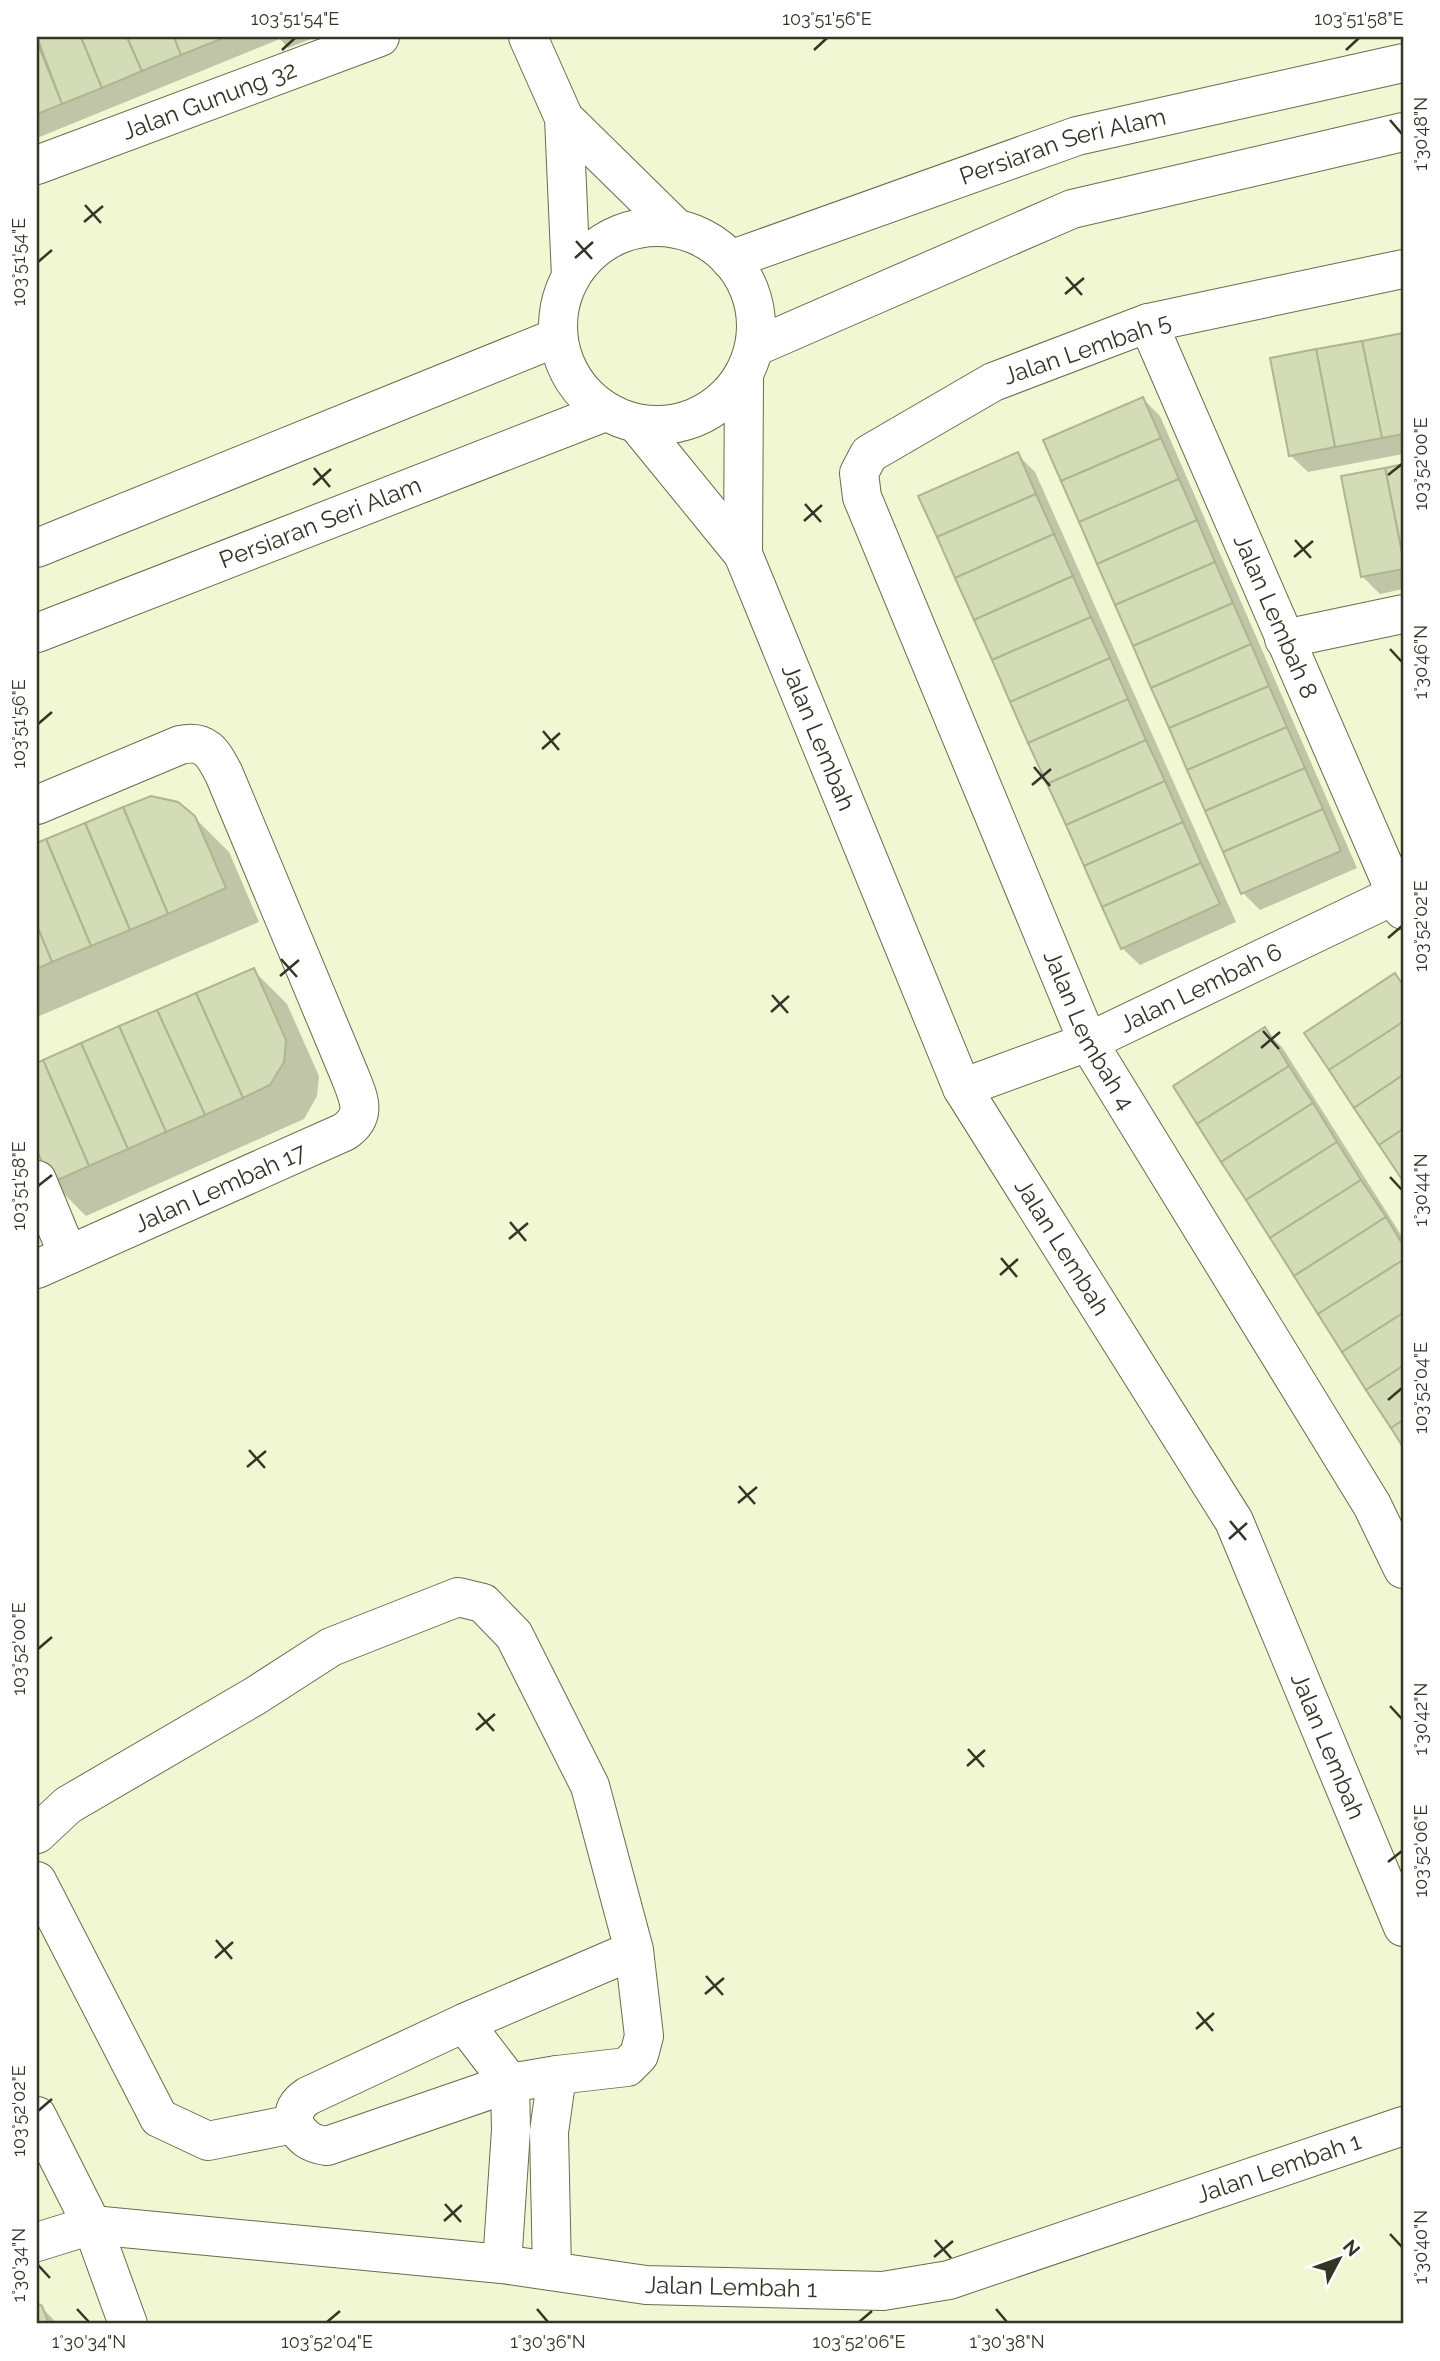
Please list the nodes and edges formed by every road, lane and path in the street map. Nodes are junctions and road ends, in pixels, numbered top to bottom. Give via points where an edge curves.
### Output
1 (380, 37) edge
2 (528, 37) edge
3 (1403, 63) edge
4 (564, 118) junction
5 (1403, 132) edge
6 (37, 165) edge
7 (677, 229) junction
8 (730, 260) junction
9 (1403, 269) edge
10 (571, 277) junction
11 (1148, 323) junction
12 (558, 337) junction
13 (749, 361) junction
14 (621, 418) junction
15 (869, 454) joint
16 (37, 548) edge
17 (743, 554) junction
18 (1403, 614) edge
19 (37, 633) edge
20 (1284, 639) junction
21 (37, 805) edge
22 (1399, 902) edge
23 (1088, 1042) junction
24 (962, 1088) junction
25 (37, 1180) edge
26 (52, 1262) edge
27 (1392, 1517) edge
28 (1403, 1569) edge
29 (37, 1834) edge
30 (37, 1881) edge
31 (1403, 1927) edge
32 (634, 1950) junction
33 (464, 2023) junction
34 (557, 2075) junction
35 (510, 2083) junction
36 (37, 2116) edge
37 (293, 2124) junction
38 (1403, 2126) edge
39 (92, 2225) junction
40 (37, 2242) edge
41 (502, 2264) junction
42 (552, 2271) junction
43 (128, 2324) edge

1 - 6 street, Jalan Gunung 32
2 - 4 street
3 - 8 street, Persiaran Seri Alam via 1077,136
4 - 7 street
4 - 10 street
5 - 13 street via 1072,209
7 - 8 street via 706,240
7 - 10 street via 646,227 615,235 590,253
8 - 13 street via 748,285 756,316
9 - 11 street, Jalan Lembah 5
10 - 12 street via 559,306
11 - 15 street, Jalan Lembah 5 via 993,382
11 - 20 street, Jalan Lembah 8
12 - 14 street via 566,367 584,394
12 - 16 street
13 - 14 street via 724,400 698,417 668,425
13 - 17 street, Jalan Lembah
14 - 17 street, Jalan Lembah
14 - 19 street, Persiaran Seri Alam
15 - 23 street, Jalan Lembah 4 via 859,473 862,497
17 - 24 street, Jalan Lembah
18 - 20 street
20 - 22 street, Jalan Lembah 8
21 - 26 street, Jalan Lembah 17 via 180,745 201,744 210,750 224,774 360,1107 358,1118 344,1132
22 - 23 street, Jalan Lembah 6
23 - 24 street, Jalan Lembah 6
23 - 27 street, Jalan Lembah 4
24 - 31 street, Jalan Lembah via 1234,1521
25 - 26 street
27 - 28 street, Jalan Lembah 4
29 - 32 street via 68,1805 331,1647 458,1597 483,1603 514,1635 590,1786
30 - 37 street via 159,2118 208,2141
32 - 33 street
32 - 34 street via 644,2036 639,2054 627,2067
33 - 35 street
33 - 37 street via 308,2096 294,2110
34 - 35 street
34 - 42 street via 549,2132
35 - 37 street via 327,2146 303,2138
35 - 41 street
36 - 39 street
38 - 42 street, Jalan Lembah 1 via 949,2280 883,2291 646,2285
39 - 40 street, Jalan Lembah 1
39 - 41 street, Jalan Lembah 1
39 - 43 street
41 - 42 street, Jalan Lembah 1

